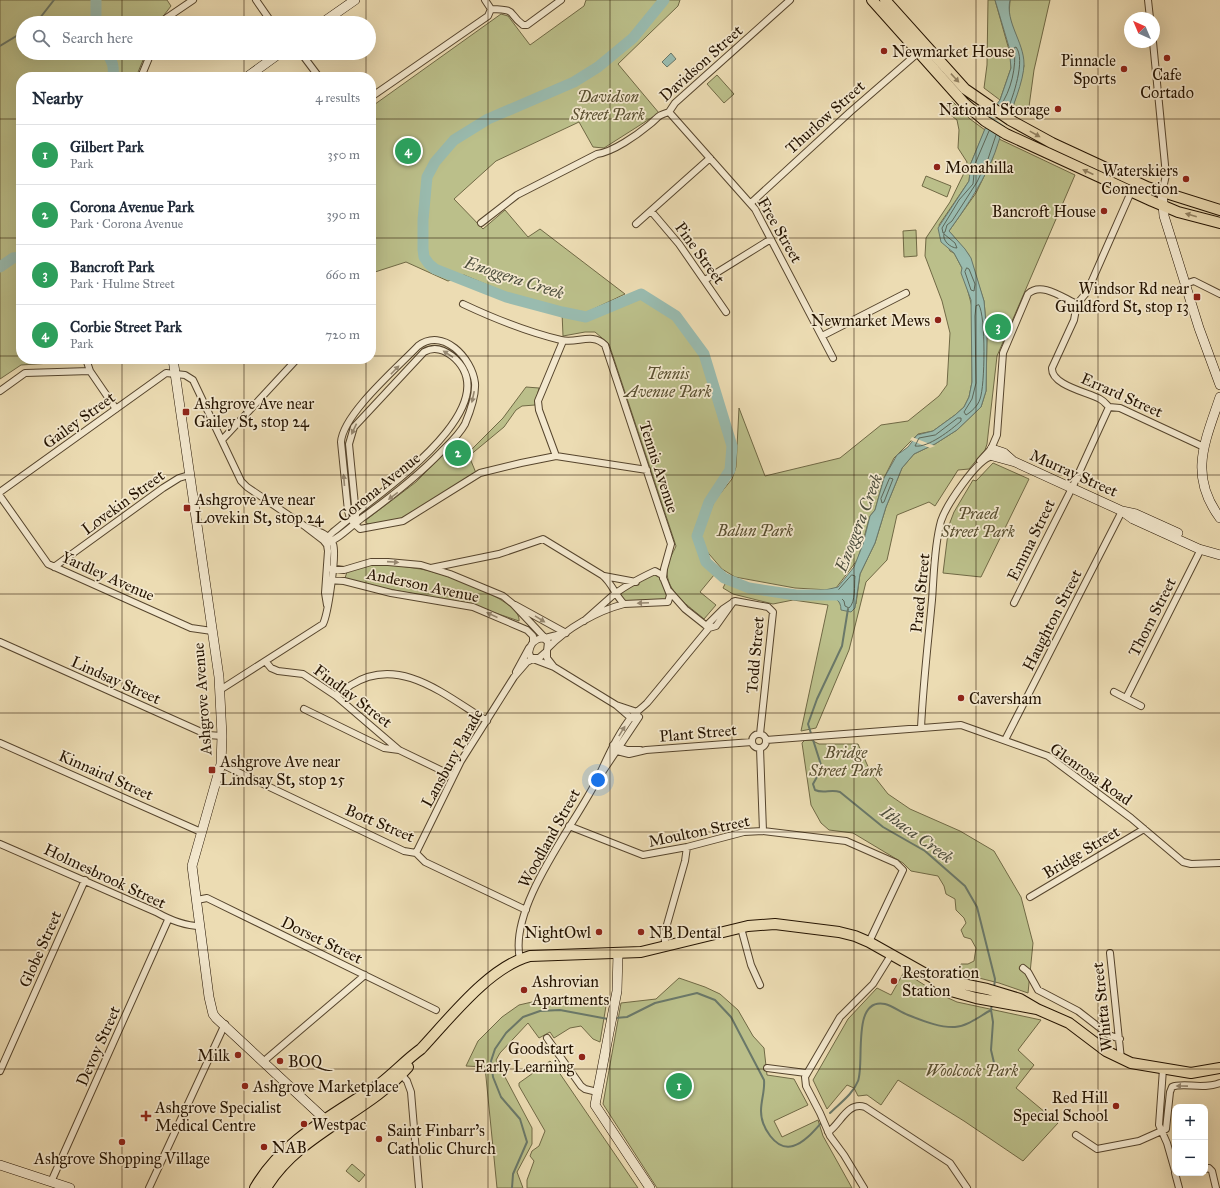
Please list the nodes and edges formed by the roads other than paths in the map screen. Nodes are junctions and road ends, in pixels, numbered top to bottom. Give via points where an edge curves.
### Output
1 (193, 0) edge
2 (256, 0) edge
3 (355, 0) edge
4 (485, 0) edge
5 (561, 0) edge
6 (790, 0) edge
7 (872, 0) edge
8 (885, 0) edge
9 (1148, 0) edge
10 (491, 9) junction
11 (1149, 12) edge
12 (169, 16) edge
13 (267, 16) edge
14 (332, 16) edge
15 (1154, 48) edge
16 (919, 52) junction
17 (148, 60) edge
18 (270, 60) edge
19 (307, 60) edge
20 (144, 72) edge
21 (254, 72) edge
22 (315, 72) edge
23 (376, 94) edge
24 (669, 112) junction
25 (710, 158) junction
26 (1131, 192) junction
27 (1162, 193) junction
28 (751, 203) junction
29 (1162, 206) junction
30 (1219, 207) edge
31 (651, 211) junction
32 (481, 223) dead end
33 (1220, 223) edge
34 (636, 224) dead end
35 (771, 239) junction
36 (705, 280) junction
37 (1185, 284) junction
38 (906, 293) dead end
39 (1220, 294) edge
40 (463, 304) dead end
41 (1077, 304) junction
42 (726, 312) dead end
43 (822, 336) junction
44 (563, 341) junction
45 (413, 351) junction
46 (420, 356) junction
47 (833, 358) dead end
48 (88, 364) edge
49 (174, 364) edge
50 (292, 364) edge
51 (90, 371) junction
52 (175, 374) junction
53 (1220, 382) edge
54 (0, 391) edge
55 (1220, 398) edge
56 (1109, 407) junction
57 (116, 410) junction
58 (222, 440) junction
59 (1204, 447) junction
60 (994, 452) junction
61 (556, 456) junction
62 (647, 470) junction
63 (189, 475) junction
64 (1072, 488) junction
65 (0, 492) edge
66 (0, 496) edge
67 (1122, 511) junction
68 (356, 513) junction
69 (350, 518) junction
70 (1220, 518) edge
71 (354, 524) junction
72 (329, 541) junction
73 (1202, 547) junction
74 (1218, 554) edge
75 (667, 557) junction
76 (459, 562) junction
77 (54, 567) junction
78 (432, 568) junction
79 (330, 569) junction
80 (348, 569) junction
81 (653, 572) junction
82 (450, 574) junction
83 (602, 575) junction
84 (663, 578) junction
85 (329, 580) junction
86 (346, 581) junction
87 (636, 582) junction
88 (668, 590) junction
89 (615, 594) junction
90 (740, 601) joint
91 (664, 603) junction
92 (1014, 603) dead end
93 (624, 604) junction
94 (514, 605) junction
95 (685, 609) junction
96 (524, 617) junction
97 (584, 621) junction
98 (517, 626) junction
99 (707, 627) junction
100 (212, 631) junction
101 (566, 633) junction
102 (545, 638) junction
103 (0, 642) edge
104 (532, 644) junction
105 (548, 649) junction
106 (533, 659) junction
107 (266, 662) junction
108 (554, 667) junction
109 (514, 677) junction
110 (220, 690) junction
111 (1114, 692) dead end
112 (336, 696) junction
113 (1126, 698) junction
114 (616, 705) junction
115 (1141, 706) dead end
116 (304, 709) dead end
117 (637, 715) junction
118 (631, 718) junction
119 (487, 720) junction
120 (921, 728) junction
121 (760, 734) junction
122 (222, 736) junction
123 (766, 740) junction
124 (1005, 740) junction
125 (752, 742) junction
126 (0, 743) edge
127 (617, 747) junction
128 (760, 748) junction
129 (399, 750) junction
130 (221, 764) junction
131 (453, 776) junction
132 (569, 826) junction
133 (1144, 830) junction
134 (763, 831) junction
135 (201, 832) junction
136 (0, 844) edge
137 (687, 847) junction
138 (416, 853) junction
139 (1220, 863) edge
140 (85, 880) junction
141 (1030, 897) dead end
142 (196, 900) junction
143 (526, 910) junction
144 (168, 920) junction
145 (200, 926) junction
146 (741, 928) junction
147 (869, 942) junction
148 (666, 947) junction
149 (618, 953) junction
150 (1110, 953) dead end
151 (891, 955) junction
152 (520, 959) junction
153 (1023, 968) dead end
154 (364, 975) junction
155 (932, 978) junction
156 (760, 985) dead end
157 (1037, 1009) junction
158 (436, 1010) dead end
159 (225, 1024) junction
160 (547, 1038) dead end
161 (1120, 1039) junction
162 (1121, 1059) junction
163 (264, 1061) junction
164 (768, 1068) dead end
165 (1220, 1068) edge
166 (1163, 1069) junction
167 (0, 1071) edge
168 (399, 1072) junction
169 (806, 1073) junction
170 (1220, 1083) edge
171 (596, 1092) junction
172 (329, 1123) junction
173 (828, 1132) junction
174 (1162, 1132) junction
175 (1076, 1134) dead end
176 (1172, 1162) edge
177 (0, 1164) edge
178 (1208, 1168) edge
179 (1176, 1176) edge
180 (52, 1182) junction
181 (70, 1188) edge
182 (150, 1188) edge
183 (255, 1188) edge
184 (266, 1188) edge
185 (419, 1188) edge
186 (650, 1188) edge
187 (864, 1188) edge
188 (967, 1188) edge
189 (1179, 1188) edge
190 (1216, 1188) edge

1 - 12 street
2 - 13 street
3 - 14 main road
4 - 10 street
5 - 10 street via 523,25 508,10
6 - 24 street, Davidson Street via 675,103
7 - 16 main road
8 -> 27 main road via 957,81 978,99 1052,143
9 - 11 street
10 - 23 street via 488,16
15 - 27 street via 1166,175
26 -> 16 main road via 990,125 971,110
16 - 28 street, Thurlow Street
17 - 20 street
18 - 21 main road
19 - 22 street
24 - 25 street, Free Street
24 - 32 street, Davidson Street via 659,115 649,125 611,150 597,154 517,195
25 - 28 street, Free Street
25 - 31 street
26 - 29 main road
26 - 41 street via 1086,295
27 - 29 main road
27 - 30 main road
28 - 35 street, Free Street
33 -> 29 main road
29 - 37 main road
31 - 34 street
31 - 36 street, Pine Street
35 - 36 street
35 - 43 street, Free Street
36 - 42 street, Pine Street
37 - 39 street via 1194,281
37 - 53 main road
38 - 43 street
40 - 44 street, Tennis Avenue via 495,320
41 - 56 street, Errard Street via 1074,320 1052,368 1053,376 1058,381 1101,399
41 - 60 street via 1042,288 1028,294 1003,353 998,431
43 - 47 street, Free Street
44 - 61 street via 538,401
44 - 62 street, Tennis Avenue via 589,338 601,341 605,345
45 - 46 street
69 -> 45 street, Corona Avenue via 341,442 343,433 354,413
45 -> 71 street, Corona Avenue via 424,341 436,339 459,351 471,366 473,373 475,385 472,404 461,430 423,471
46 -> 68 street, Corona Avenue via 354,426 349,444
68 -> 46 street, Corona Avenue via 413,466 453,424 462,410 466,382 464,373 455,359 438,349 428,350
48 - 51 street
49 - 52 main road, Ashgrove Avenue
50 - 58 street
51 - 54 street via 25,373
51 - 57 street
52 - 57 street, Gailey Street via 166,373
52 - 58 street via 185,375 193,380
52 - 63 main road, Ashgrove Avenue
55 - 59 main road
56 - 59 street, Errard Street via 1120,408
56 - 64 street, Emma Street
57 - 65 street, Gailey Street
58 - 72 street via 244,484
59 - 70 main road via 1204,490
60 - 64 main road, Murray Street
60 - 120 street, Praed Street via 974,470 948,506 941,523
61 - 62 street
61 - 71 street via 486,471 403,521 362,530
62 - 75 street, Tennis Avenue via 671,544
63 - 77 street, Lovekin Street via 163,488
63 - 100 main road, Ashgrove Avenue
64 - 67 main road, Murray Street
64 - 92 street, Emma Street
66 - 77 street, Yardley Avenue via 44,559
67 - 73 main road, Murray Street via 1136,514
67 - 124 street, Haughton Street
68 - 69 street, Corona Avenue
68 - 71 street
69 - 71 street
69 - 72 street, Corona Avenue
71 - 72 street, Corona Avenue
72 - 79 street
73 - 74 main road, Murray Street
73 - 113 street, Thorn Street
75 - 81 street
75 - 84 street, Tennis Avenue
76 - 78 street
76 - 82 street via 449,567
76 - 83 street via 500,554 543,539
77 - 100 street, Yardley Avenue via 191,628
80 -> 78 street, Anderson Avenue via 379,562
78 - 82 street, Anderson Avenue
79 - 80 street, Anderson Avenue
79 - 85 street
80 - 86 street, Anderson Avenue via 343,574
81 - 84 street via 659,572
81 - 87 street
82 - 94 street, Anderson Avenue via 500,594
83 - 87 street
83 - 89 street
84 - 88 street
85 - 86 street, Anderson Avenue
85 - 107 street via 325,594 327,605 320,627
98 -> 86 street, Anderson Avenue via 473,607 391,593
87 - 89 street
88 - 91 street via 670,598
88 - 95 street
89 - 93 street
89 - 97 street
90 - 99 street, Woodland Street via 733,602 715,627
90 - 121 street, Todd Street via 769,608 773,615
91 -> 93 street
91 - 95 street
93 - 97 street
94 - 96 street, Anderson Avenue
94 -> 101 street, Anderson Avenue
95 - 99 street
96 - 98 street via 524,623
96 - 102 street, Anderson Avenue
97 - 101 street
98 - 104 street, Anderson Avenue via 531,633 534,637
99 - 117 street, Woodland Street
100 - 110 main road, Ashgrove Avenue
101 - 102 street
101 - 105 street
102 - 104 street via 538,639
102 - 105 street
103 - 122 street, Lindsay Street via 208,735
104 - 106 street via 529,653
104 - 109 street, Lansbury Parade
105 - 106 street via 542,657
105 - 108 street via 548,658
106 - 108 street
106 - 109 street, Lansbury Parade
107 - 110 street
107 - 112 street, Findlay Street via 278,671 303,674
108 - 114 street
109 - 119 street, Lansbury Parade
110 - 122 main road, Ashgrove Avenue
111 - 113 street
112 - 119 street via 366,676 404,676 420,681
112 - 129 street, Findlay Street
113 - 115 street
114 - 117 street
114 - 118 street
116 - 129 street, Findlay Street via 384,748
117 - 118 street, Woodland Street
117 - 127 street, Woodland Street
127 -> 118 street, Woodland Street
119 - 131 street, Lansbury Parade
120 - 123 street, Glenrosa Road
120 - 124 street, Glenrosa Road via 961,725
121 - 123 street
121 - 125 street via 754,736
122 - 130 main road, Ashgrove Avenue
123 - 128 street
124 - 133 street, Glenrosa Road via 1048,756
125 - 127 street, Plant Street via 646,750
125 - 128 street
126 - 135 street, Kinnaird Street
127 - 132 street, Woodland Street
128 - 134 street
129 - 131 street, Findlay Street
130 - 135 main road, Ashgrove Avenue
130 - 138 street, Bott Street via 404,851
131 - 138 street, Lansbury Parade
132 - 137 street, Moulton Street via 643,855
132 - 143 street, Woodland Street via 542,872
133 - 139 street, Glenrosa Road via 1183,862
133 - 141 street, Bridge Street
134 - 137 street, Moulton Street via 744,832
134 - 147 street, Moulton Street via 846,841 896,863 904,870
135 - 142 main road, Ashgrove Avenue via 192,866
136 - 140 street, Holmesbrook Street
137 - 148 street via 664,934
138 - 143 street, Bott Street via 425,862
140 - 144 street, Holmesbrook Street
140 - 167 street, Globe Street
142 - 145 main road, Ashgrove Avenue
142 - 154 street, Dorset Street via 207,898
143 - 152 street, Woodland Street via 518,942
144 - 145 street, Holmesbrook Street
144 - 180 street, Devoy Street
145 - 159 main road, Ashgrove Avenue via 213,1014
146 - 147 main road via 776,924 847,934
146 - 148 main road
146 - 156 street via 751,966
147 - 151 main road
148 - 149 main road
149 - 152 main road via 545,954
149 - 171 main road via 615,1005
150 - 161 street, Whitta Street
151 - 155 main road
151 - 169 street via 873,984 840,1017
152 - 168 main road via 502,967 490,977
153 - 161 street via 1038,990 1078,1011 1109,1035
154 - 158 street, Dorset Street
154 - 163 street
155 - 157 main road via 1001,992 1020,998
155 - 157 main road via 942,987 959,994
157 - 162 main road via 1069,1023
159 - 163 main road, Ashgrove Avenue
159 - 182 street
160 - 171 street via 581,1086
161 - 162 street, Whitta Street
162 - 166 main road via 1137,1065
163 - 172 main road, Ashgrove Avenue
164 - 169 street
165 - 166 main road via 1191,1073
166 - 174 street via 1159,1122
168 - 172 main road via 382,1092
168 - 185 street via 408,1082 410,1092
169 - 173 street via 805,1083
170 -> 174 street via 1205,1087 1172,1087 1167,1128
171 - 186 main road via 597,1110
172 - 183 main road via 283,1151
172 - 184 main road via 280,1168
173 - 187 street
173 - 188 street via 849,1110 865,1107 950,1163
174 - 175 street via 1139,1141 1098,1149
174 - 176 street
177 - 180 main road
178 - 190 street via 1212,1171
179 - 189 street
180 - 181 main road

